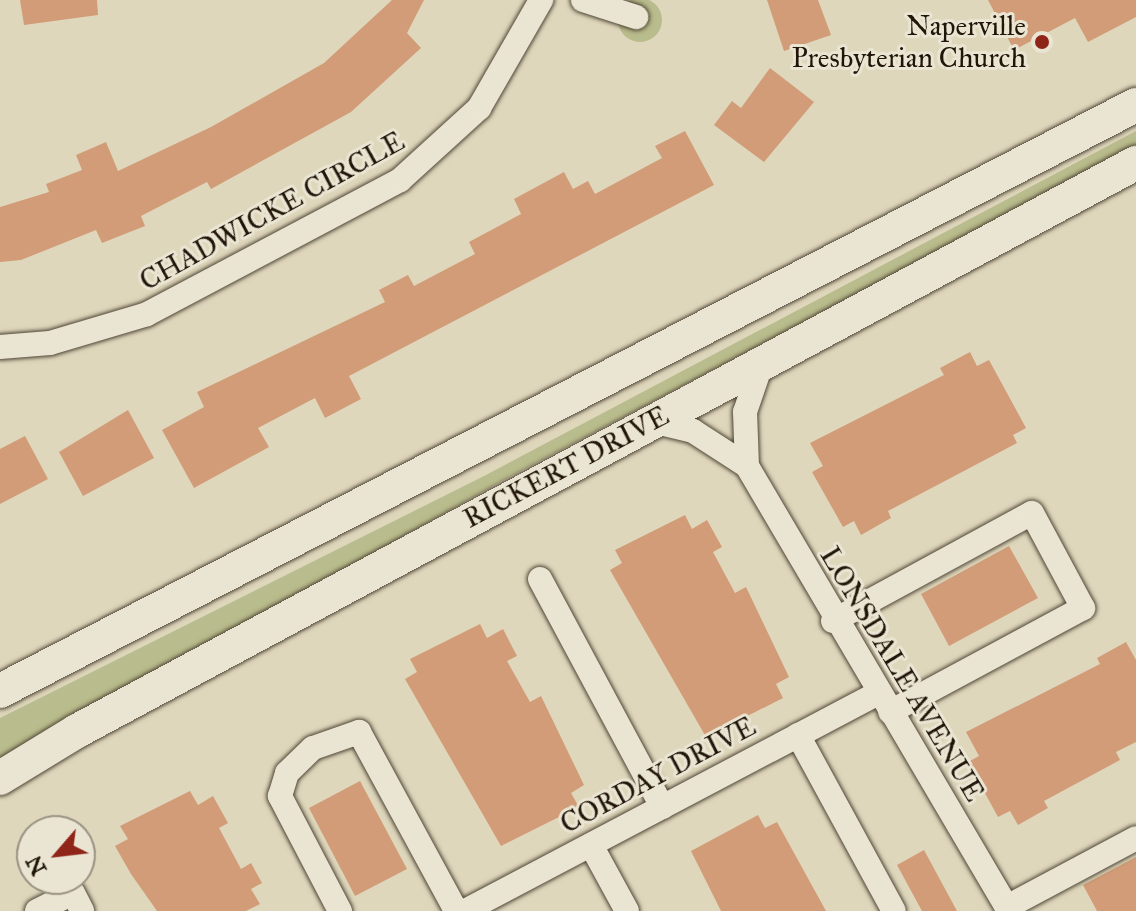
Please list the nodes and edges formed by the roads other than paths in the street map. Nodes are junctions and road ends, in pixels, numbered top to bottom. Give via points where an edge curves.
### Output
1 (541, 0) edge
2 (583, 0) edge
3 (636, 17) dead end
4 (1136, 105) edge
5 (1136, 163) edge
6 (0, 347) edge
7 (762, 362) junction
8 (652, 421) junction
9 (747, 466) junction
10 (540, 579) dead end
11 (833, 621) junction
12 (0, 691) edge
13 (884, 703) junction
14 (798, 735) junction
15 (0, 778) edge
16 (662, 807) junction
17 (1136, 838) edge
18 (591, 845) junction
19 (1008, 909) edge
20 (37, 911) edge
21 (82, 911) edge
22 (340, 911) edge
23 (456, 911) edge
24 (465, 911) edge
25 (627, 911) edge
26 (894, 911) edge

1 - 6 street, CHADWICKE CIRCLE via 479,108 400,180 147,314 50,343
2 - 3 street
4 - 12 street, RICKERT DRIVE
5 - 7 street, RICKERT DRIVE
7 - 8 street, RICKERT DRIVE
7 - 9 street, LONSDALE AVENUE via 745,412
8 - 9 street, LONSDALE AVENUE via 693,431
8 - 15 street, RICKERT DRIVE
9 - 11 street, LONSDALE AVENUE
10 - 16 street
11 - 13 street, LONSDALE AVENUE
11 - 13 street, CORDAY DRIVE via 1032,513 1083,608
13 - 14 street, CORDAY DRIVE
13 - 19 street, LONSDALE AVENUE
14 - 16 street, CORDAY DRIVE
14 - 26 street
16 - 18 street, CORDAY DRIVE
17 - 19 street
18 - 24 street, CORDAY DRIVE
18 - 25 street
20 - 21 street via 73,893
22 - 23 street via 280,796 287,773 313,748 359,732

